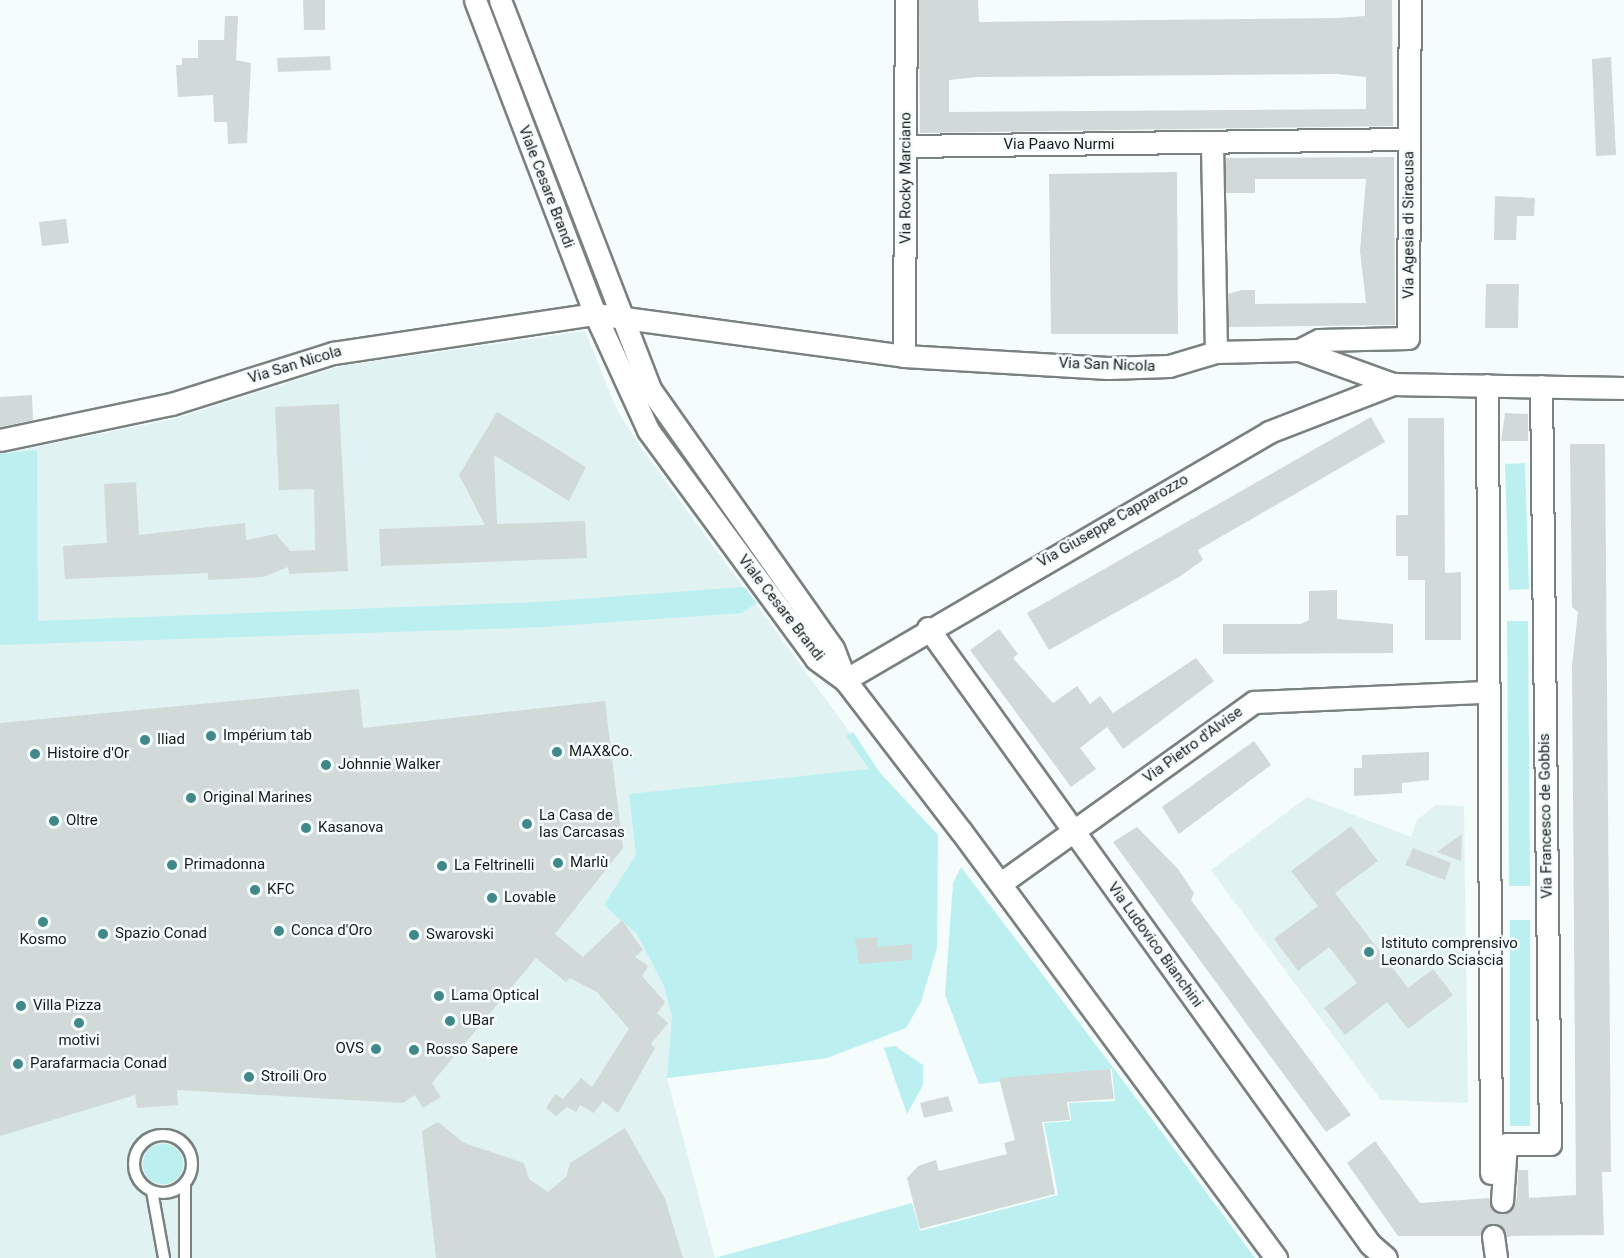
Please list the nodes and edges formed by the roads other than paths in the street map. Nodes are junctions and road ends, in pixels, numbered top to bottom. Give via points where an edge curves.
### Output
1 (475, 0) edge
2 (500, 0) edge
3 (906, 0) edge
4 (1410, 0) edge
5 (1409, 139) junction
6 (1212, 144) junction
7 (906, 146) junction
8 (595, 314) junction
9 (620, 316) junction
10 (1299, 350) junction
11 (1216, 352) junction
12 (903, 356) junction
13 (1392, 384) junction
14 (1487, 384) junction
15 (1541, 386) junction
16 (1624, 388) edge
17 (0, 440) edge
18 (928, 628) junction
19 (845, 680) junction
20 (1486, 692) junction
21 (1074, 831) junction
22 (1001, 883) junction
23 (185, 1184) junction
24 (152, 1191) junction
25 (1496, 1236) tunnel mouth
26 (164, 1258) edge
27 (185, 1258) edge
28 (1276, 1258) edge
29 (1386, 1258) edge
30 (1497, 1258) edge

1 - 8 street, Viale Cesare Brandi
2 - 9 street, Viale Cesare Brandi
3 - 7 street, Via Rocky Marciano
4 - 5 street, Via Agesia di Siracusa
5 - 6 street, Via Paavo Nurmi
5 - 10 street, Via Agesia di Siracusa via 1408,338 1319,340
6 - 7 street, Via Paavo Nurmi
6 - 11 street
7 - 12 street, Via Rocky Marciano
8 - 9 street, Via San Nicola
8 - 17 street, Via San Nicola via 333,353 171,404
8 - 19 street, Viale Cesare Brandi via 623,381 660,447 816,659
9 - 12 street, Via San Nicola
9 - 19 street, Viale Cesare Brandi via 663,412 833,648
10 - 11 street, Via San Nicola
10 - 13 street, Via San Nicola
11 - 12 street, Via San Nicola via 1169,366 1118,367
13 - 14 street, Via San Nicola
13 - 18 street, Via Giuseppe Capparozzo via 1269,432
14 - 15 street, Via San Nicola
14 - 20 street, Via Francesco de Gobbis
15 - 16 street, Via San Nicola
15 - 20 street, Via Francesco de Gobbis via 1550,1144 1506,1144 1497,1201
18 - 19 street, Via Giuseppe Capparozzo
18 - 21 street, Via Ludovico Bianchini
19 - 22 street
20 - 21 street, Via Pietro d'Alvise via 1254,702
21 - 22 street, Via Pietro d'Alvise
21 - 29 street, Via Ludovico Bianchini via 1370,1244
22 - 28 street
23 - 24 lane via 169,1193
23 - 24 lane via 192,1161 186,1146 172,1137 154,1137 140,1147 134,1163 138,1180
23 - 27 lane
24 - 26 lane
25 - 30 street

